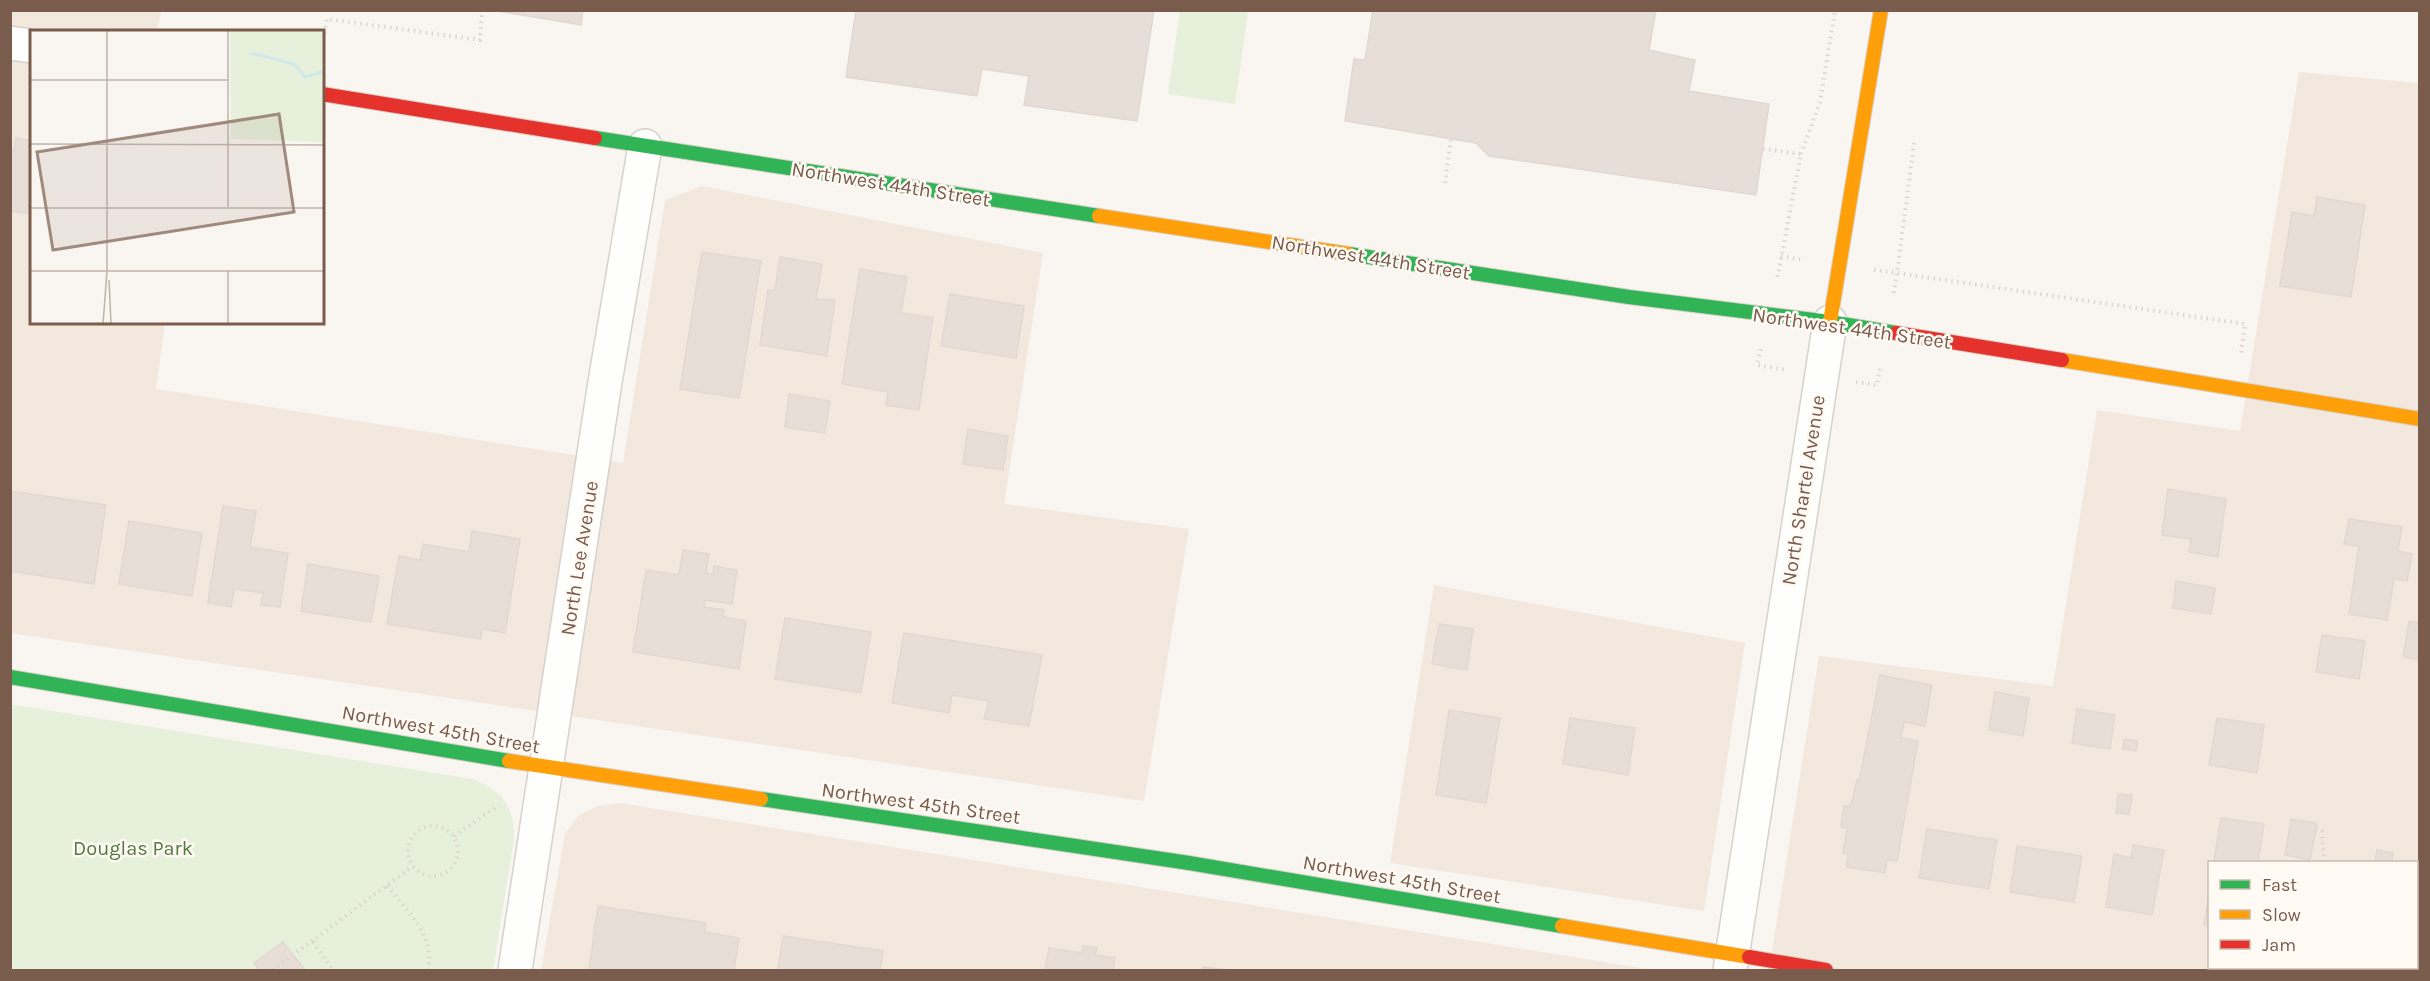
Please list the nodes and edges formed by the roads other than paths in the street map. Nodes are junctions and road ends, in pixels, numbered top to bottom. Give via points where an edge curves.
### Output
1 (1881, 10) edge
2 (10, 43) edge
3 (30, 46) edge
4 (324, 94) edge
5 (645, 146) junction
6 (1830, 322) junction
7 (2420, 419) edge
8 (10, 677) edge
9 (547, 767) junction
10 (1731, 963) edge
11 (515, 970) edge
12 (1826, 970) edge

1 - 6 street, North Shartel Avenue
2 - 3 street
4 - 5 street, Northwest 44th Street
5 - 6 street, Northwest 44th Street via 1629,297
5 - 9 street, North Lee Avenue
6 - 7 street, Northwest 44th Street
6 - 10 street, North Shartel Avenue
8 - 9 street, Northwest 45th Street
9 - 10 street, Northwest 45th Street via 1189,863
9 - 11 street, North Lee Avenue
10 - 12 street, Northwest 45th Street

